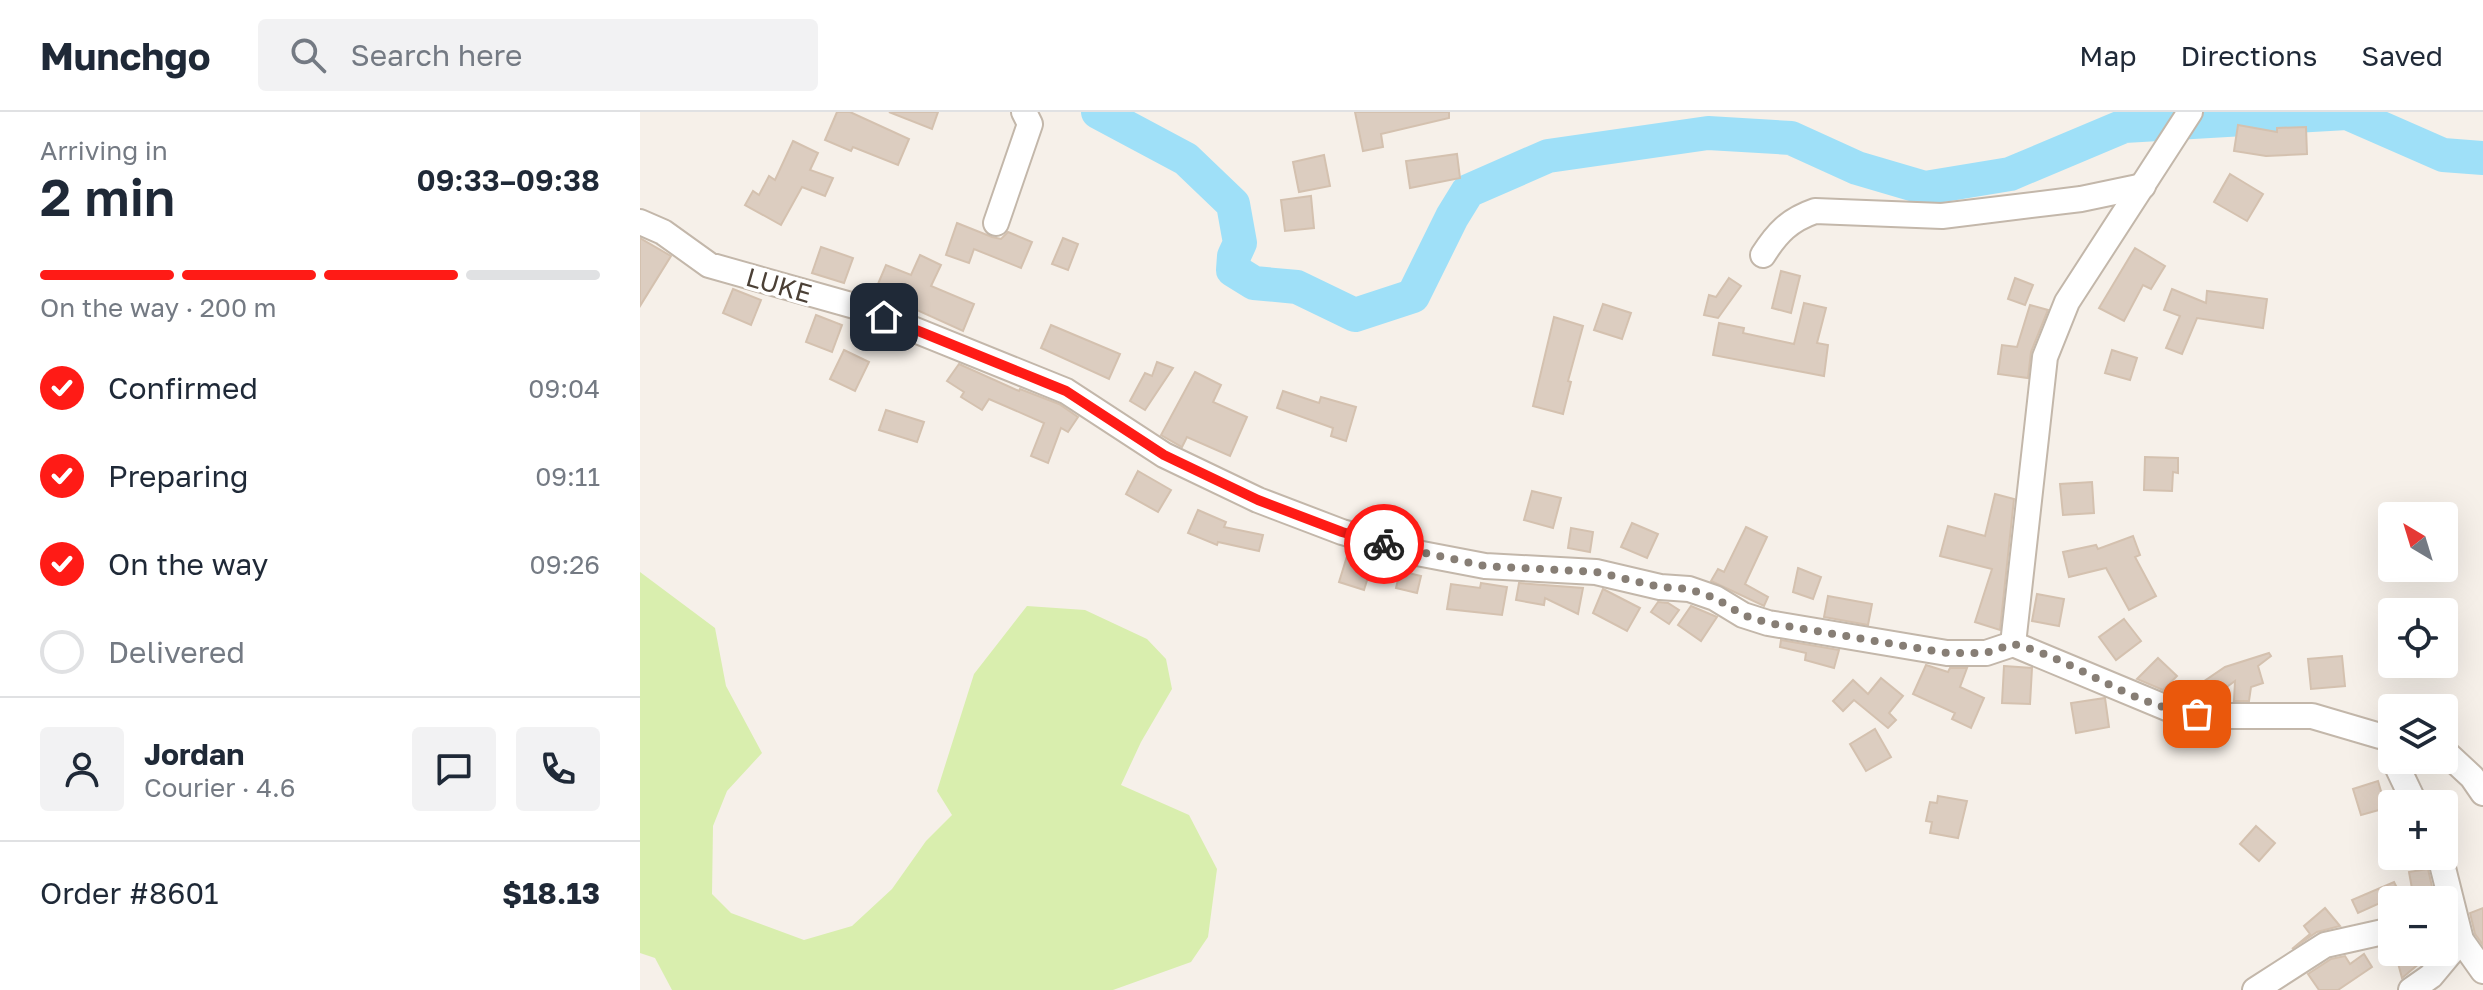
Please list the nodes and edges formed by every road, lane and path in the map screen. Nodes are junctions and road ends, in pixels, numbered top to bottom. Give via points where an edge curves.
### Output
1 (1024, 112) edge
2 (2183, 122) edge
3 (2143, 186) junction
4 (640, 222) edge
5 (996, 223) dead end
6 (1763, 255) dead end
7 (2013, 644) junction
8 (2378, 743) edge
9 (2458, 764) edge
10 (2483, 793) edge
11 (2458, 932) edge
12 (2378, 933) edge
13 (2436, 966) edge
14 (2483, 971) edge
15 (2255, 990) edge
16 (2411, 990) edge

1 - 5 street via 1030,124
2 - 3 street
3 - 6 street via 1942,216 1815,211 1778,231
3 - 7 street via 2067,302 2045,357
4 - 7 street, LUKE via 709,265 858,307 1066,391 1164,455 1342,532 1485,566 1596,572 1689,589 1768,623 1947,653 1986,653
7 - 8 street via 2174,711 2312,716
9 - 10 street
11 - 14 street
12 - 15 street via 2325,945
13 - 16 street

